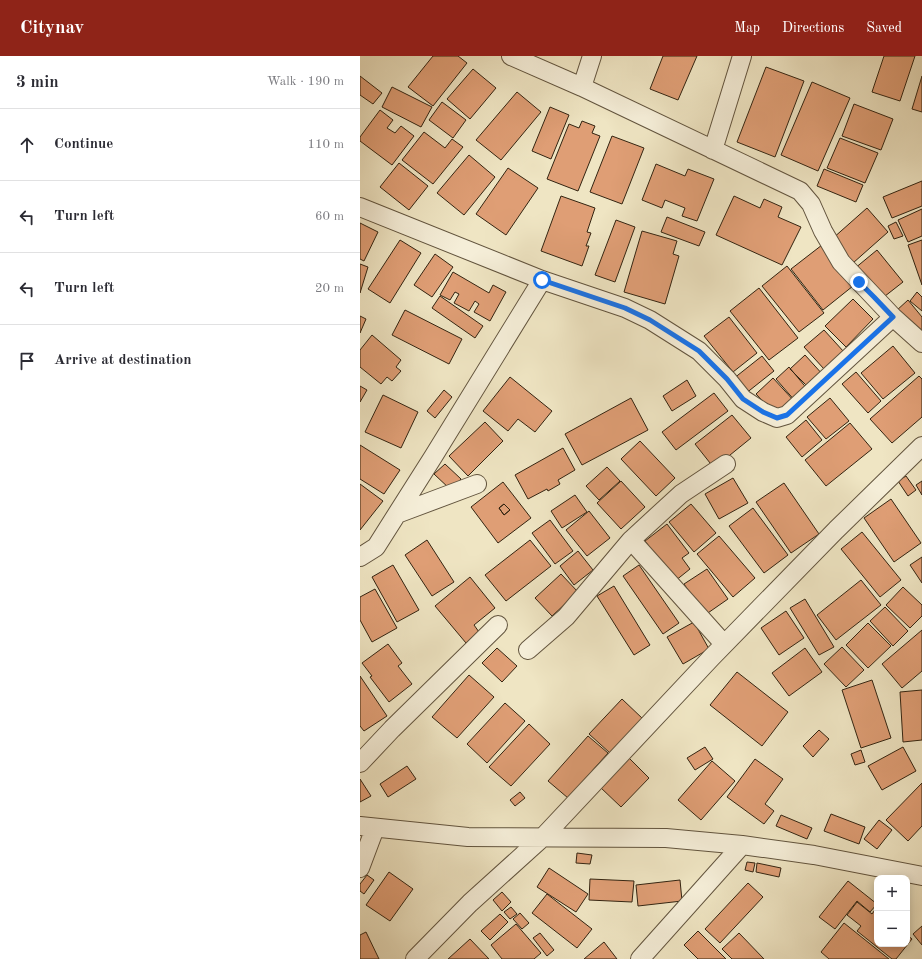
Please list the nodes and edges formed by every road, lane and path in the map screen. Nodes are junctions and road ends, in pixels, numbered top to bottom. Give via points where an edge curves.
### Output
1 (511, 56) edge
2 (592, 56) edge
3 (742, 56) edge
4 (582, 87) junction
5 (713, 150) junction
6 (360, 206) edge
7 (542, 280) junction
8 (893, 317) junction
9 (922, 343) edge
10 (922, 446) edge
11 (726, 464) dead end
12 (476, 484) dead end
13 (397, 514) junction
14 (631, 540) junction
15 (368, 543) edge
16 (360, 557) edge
17 (498, 625) dead end
18 (724, 644) junction
19 (528, 650) dead end
20 (360, 763) edge
21 (367, 827) edge
22 (543, 837) junction
23 (742, 845) junction
24 (360, 868) edge
25 (922, 876) edge
26 (415, 959) edge
27 (640, 959) edge

1 - 4 street
2 - 4 street
3 - 5 street
4 - 5 street
5 - 8 street via 800,191 811,204 840,262
6 - 7 street
7 - 8 street via 625,308 650,320 699,351 743,399 777,418 787,415
7 - 13 street
8 - 9 street
10 - 18 street
11 - 14 street via 681,494
12 - 13 street
13 - 15 street
14 - 18 street
14 - 19 street via 566,617
15 - 16 street
17 - 20 street
18 - 22 street
21 - 22 street via 468,837
21 - 24 street
22 - 23 street via 666,838
22 - 26 street via 470,903
23 - 25 street via 814,855
23 - 27 street

